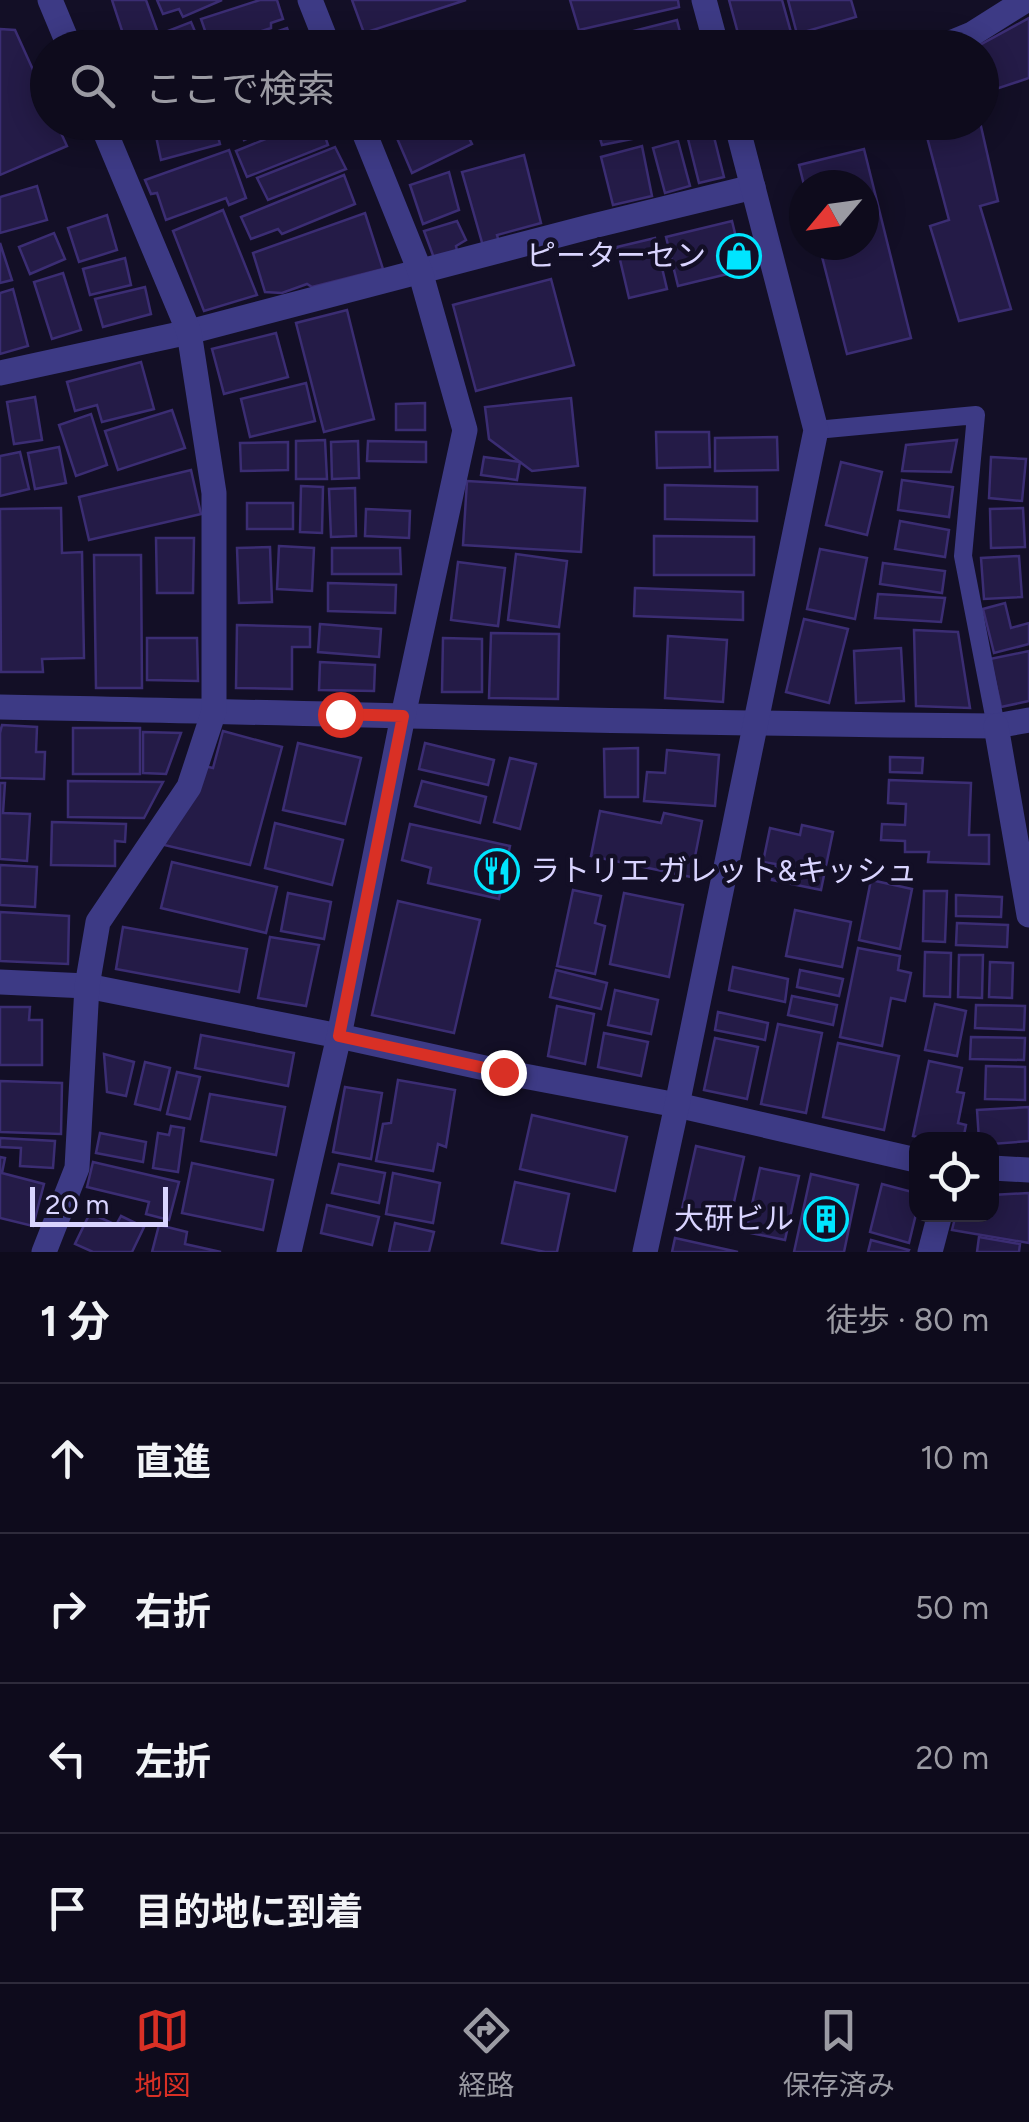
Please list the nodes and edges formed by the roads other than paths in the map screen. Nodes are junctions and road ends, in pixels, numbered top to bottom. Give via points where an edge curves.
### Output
1 (50, 0) edge
2 (310, 0) edge
3 (704, 0) edge
4 (1026, 0) edge
5 (62, 30) edge
6 (322, 30) edge
7 (712, 30) edge
8 (978, 30) edge
9 (109, 140) edge
10 (367, 140) edge
11 (745, 140) edge
12 (753, 187) junction
13 (420, 272) junction
14 (189, 332) junction
15 (0, 374) edge
16 (816, 430) junction
17 (0, 706) edge
18 (214, 710) junction
19 (403, 716) junction
20 (1029, 720) edge
21 (756, 724) junction
22 (996, 726) junction
23 (1029, 915) edge
24 (0, 982) edge
25 (88, 986) junction
26 (339, 1036) junction
27 (677, 1105) junction
28 (909, 1158) edge
29 (999, 1168) edge
30 (1029, 1170) edge
31 (938, 1222) edge
32 (44, 1252) edge
33 (289, 1252) edge
34 (645, 1252) edge
35 (930, 1252) edge

1 - 5 street
2 - 6 street
3 - 7 street
4 - 8 street
9 - 14 street
10 - 13 street
11 - 12 street
12 - 13 street
12 - 16 street
13 - 14 street
13 - 19 street via 465,430
14 - 15 street
14 - 18 street via 214,493
16 - 21 street
16 - 22 lane via 976,414 963,556
17 - 18 street
18 - 19 street
18 - 25 street via 189,787 98,922
19 - 21 street
19 - 26 street
20 - 22 street
21 - 22 street
21 - 27 street
22 - 23 street
24 - 25 street
25 - 26 street
25 - 32 street via 77,1168
26 - 27 street
26 - 33 street
27 - 28 street
27 - 34 street
29 - 30 street
31 - 35 street

